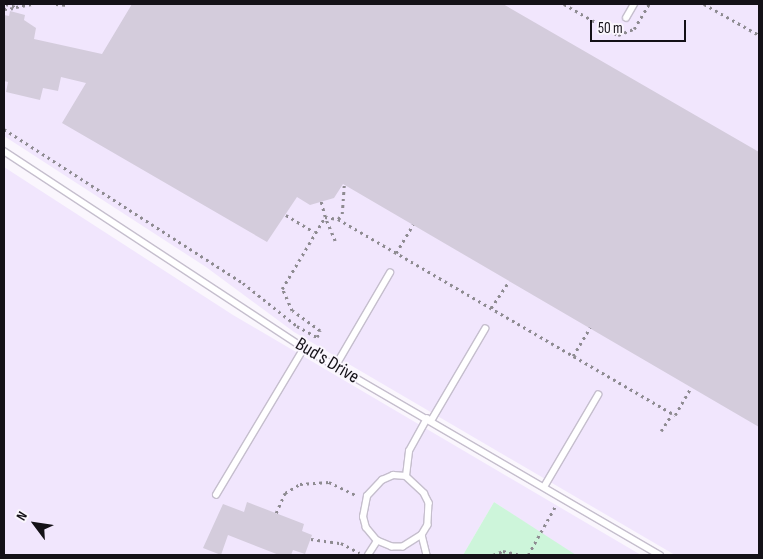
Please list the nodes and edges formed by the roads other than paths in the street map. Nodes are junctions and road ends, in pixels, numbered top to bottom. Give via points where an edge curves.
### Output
1 (634, 4) edge
2 (626, 18) dead end
3 (4, 151) edge
4 (390, 272) dead end
5 (485, 329) dead end
6 (304, 348) junction
7 (335, 367) junction
8 (598, 395) dead end
9 (429, 420) junction
10 (406, 476) junction
11 (544, 487) junction
12 (216, 495) dead end
13 (422, 535) junction
14 (378, 541) junction
15 (368, 555) edge
16 (427, 555) edge
17 (660, 555) edge

1 - 2 lane
3 - 6 lane, Bud's Drive
4 - 7 lane
5 - 9 lane
6 - 7 lane, Bud's Drive
6 - 12 lane
7 - 9 lane, Bud's Drive
8 - 11 lane
9 - 10 lane via 409,451
9 - 11 lane, Bud's Drive
10 - 13 lane via 424,493 429,503 429,520
10 - 14 lane via 382,480 365,501 362,517 366,528
11 - 17 lane, Bud's Drive
13 - 14 lane via 403,547 392,547
13 - 16 lane
14 - 15 lane

